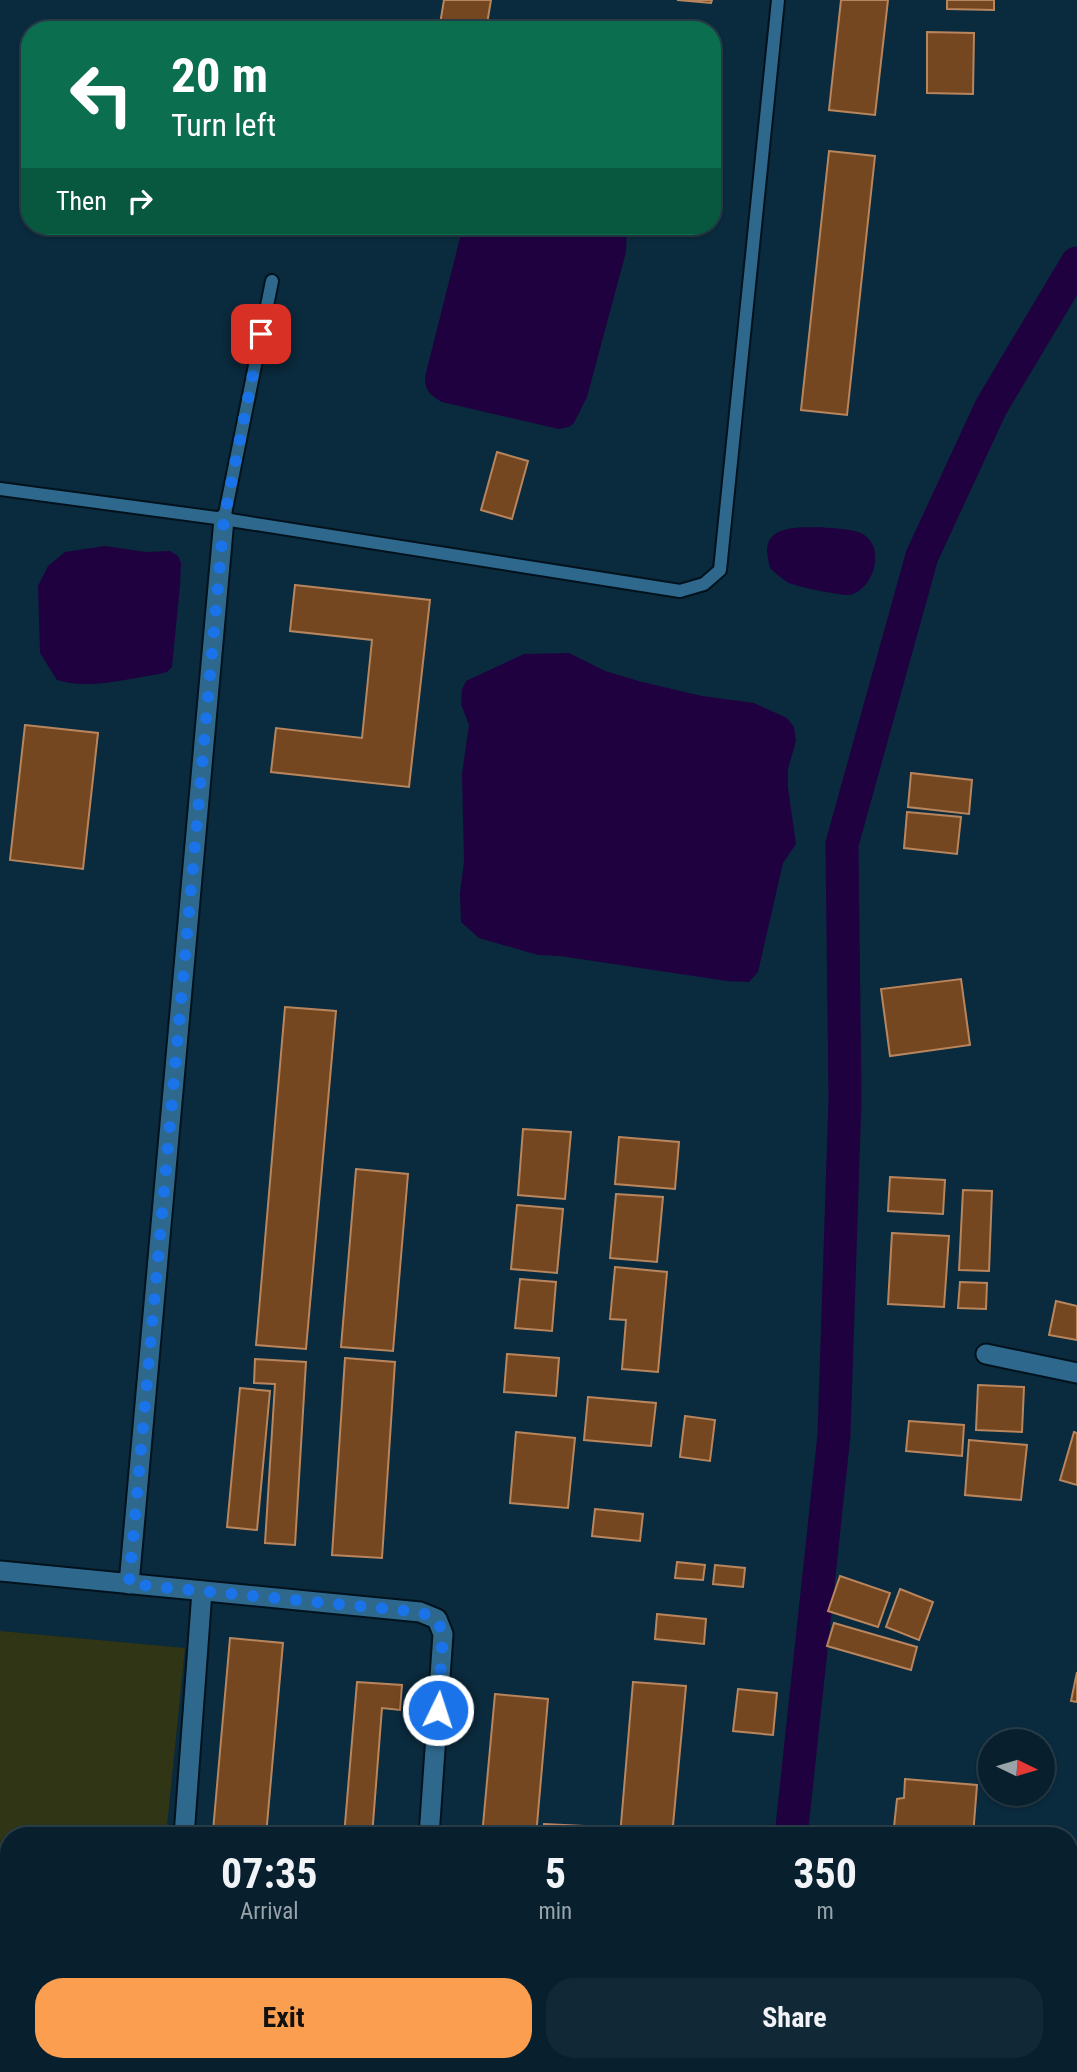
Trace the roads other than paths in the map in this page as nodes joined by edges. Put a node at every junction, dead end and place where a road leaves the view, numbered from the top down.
1 (778, 0) edge
2 (272, 281) dead end
3 (0, 489) edge
4 (224, 519) junction
5 (986, 1354) dead end
6 (1077, 1373) edge
7 (0, 1571) edge
8 (129, 1584) junction
9 (202, 1591) junction
10 (185, 1827) edge
11 (430, 1827) edge

1 - 4 lane
2 - 4 lane
3 - 4 lane
4 - 8 street
5 - 6 street
7 - 8 street
8 - 9 street
9 - 10 street
9 - 11 street

